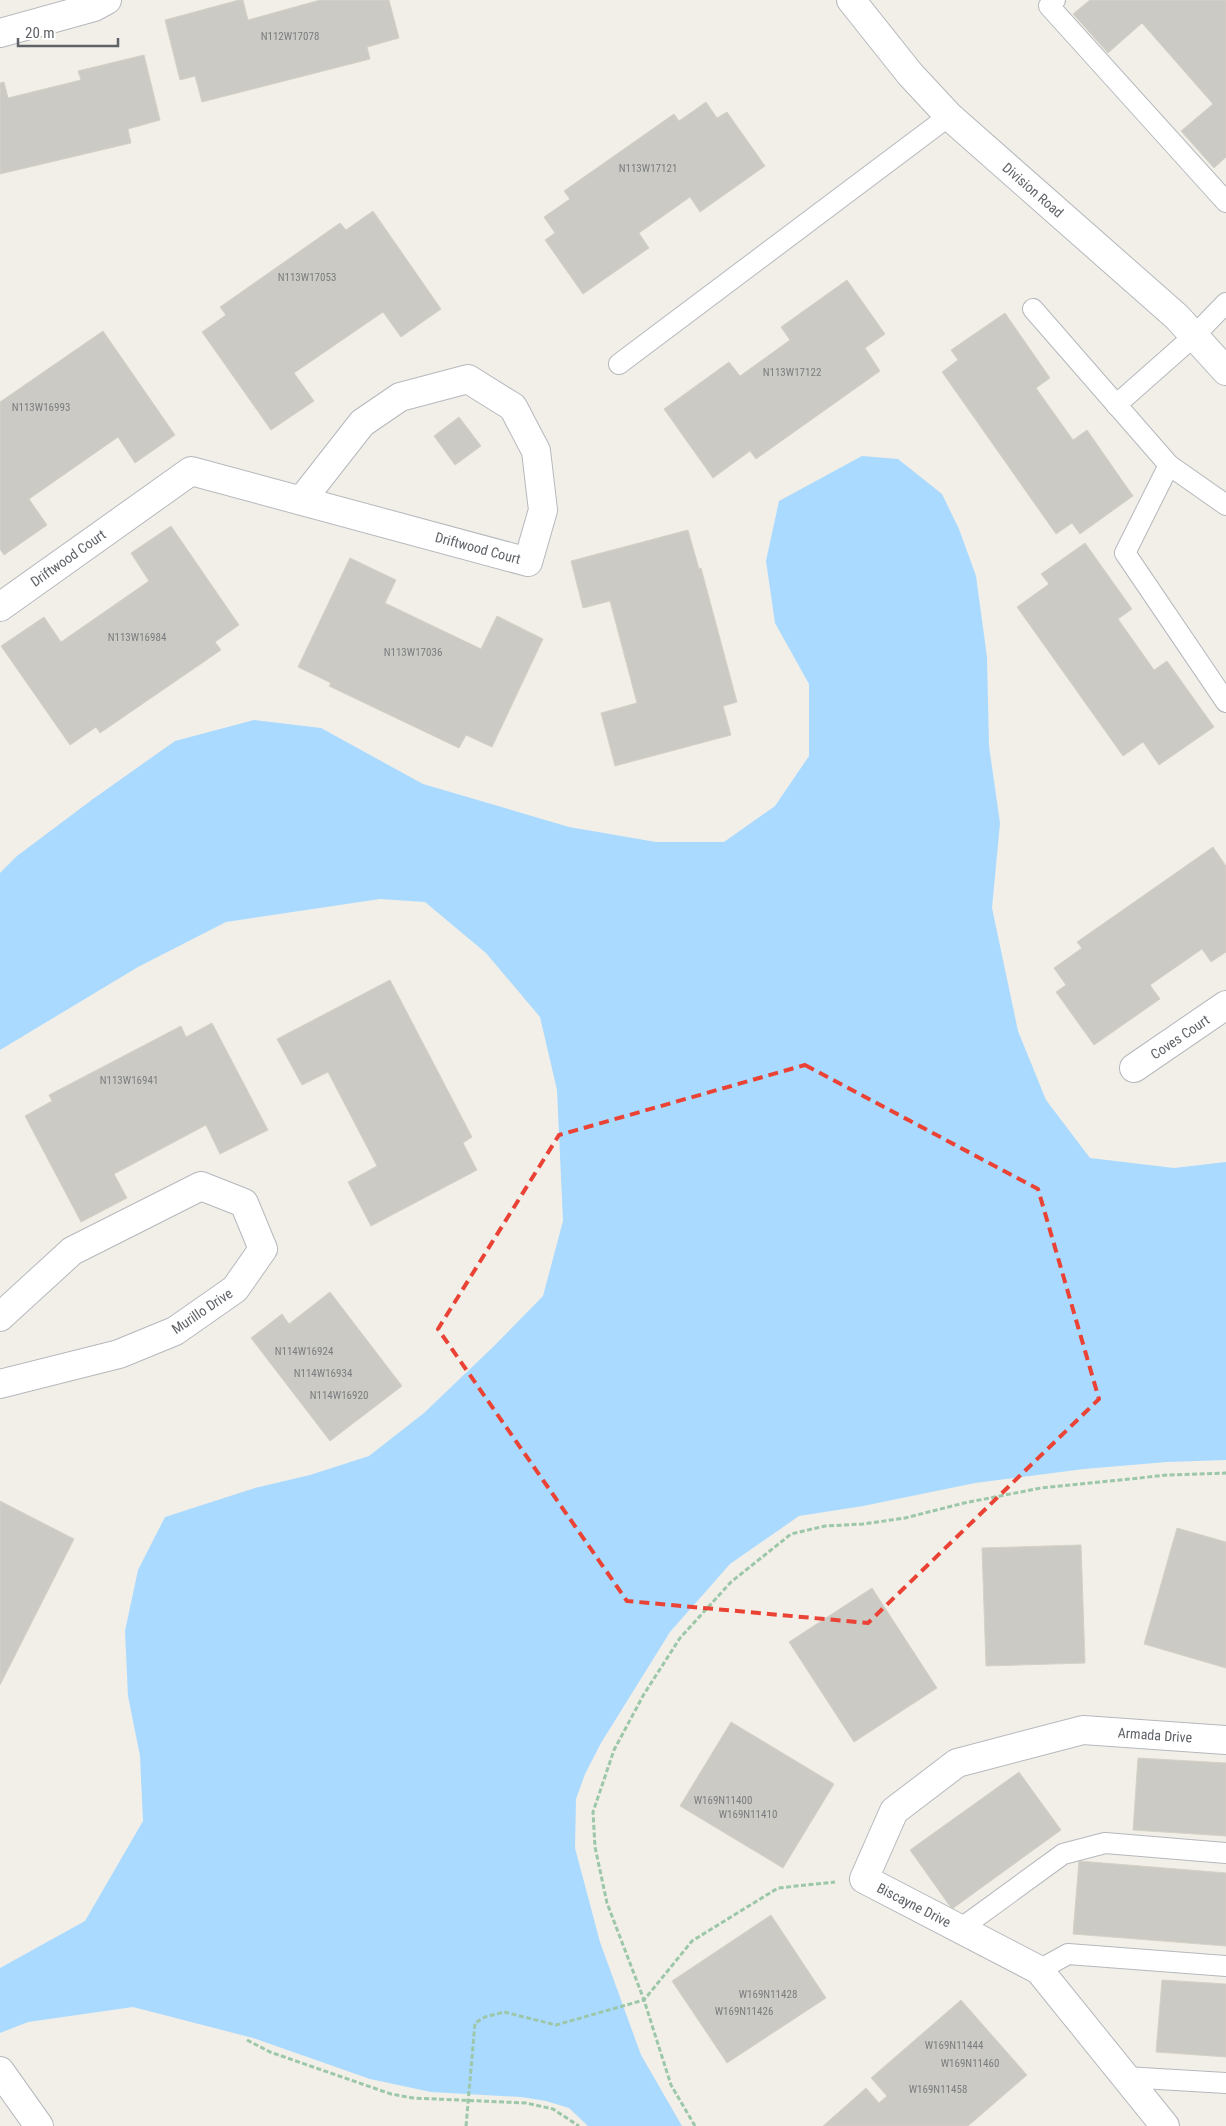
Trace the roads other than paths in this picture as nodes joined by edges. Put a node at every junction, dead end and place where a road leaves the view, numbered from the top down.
1 (107, 0) edge
2 (851, 0) edge
3 (1055, 0) edge
4 (0, 33) edge
5 (950, 116) junction
6 (1226, 202) edge
7 (1226, 303) edge
8 (1032, 309) dead end
9 (1194, 336) junction
10 (620, 364) dead end
11 (1226, 370) edge
12 (1116, 405) junction
13 (1169, 465) junction
14 (301, 501) junction
15 (1226, 505) edge
16 (0, 607) edge
17 (1226, 702) edge
18 (1226, 1005) edge
19 (1134, 1068) dead end
20 (0, 1317) edge
21 (0, 1384) edge
22 (1083, 1730) joint
23 (1226, 1740) edge
24 (1226, 1853) edge
25 (960, 1929) junction
26 (1226, 1966) edge
27 (1039, 1970) junction
28 (0, 2071) edge
29 (1125, 2077) junction
30 (1226, 2083) edge
31 (39, 2126) edge
32 (1165, 2126) edge

1 - 4 street
2 - 5 street, Division Road
3 - 6 lane
5 - 9 street, Division Road
5 - 10 lane
7 - 9 lane
8 - 12 lane
9 - 11 street, Division Road
9 - 12 lane
12 - 13 lane
13 - 15 lane
13 - 17 lane
14 - 14 street, Driftwood Court
14 - 16 street, Driftwood Court
18 - 19 street, Coves Court
20 - 21 street, Murillo Drive
22 - 23 street, Armada Drive
22 - 25 street, Biscayne Drive
24 - 25 lane
25 - 27 street, Biscayne Drive
26 - 27 lane
27 - 29 street, Biscayne Drive
28 - 31 street
29 - 30 lane
29 - 32 street, Biscayne Drive

